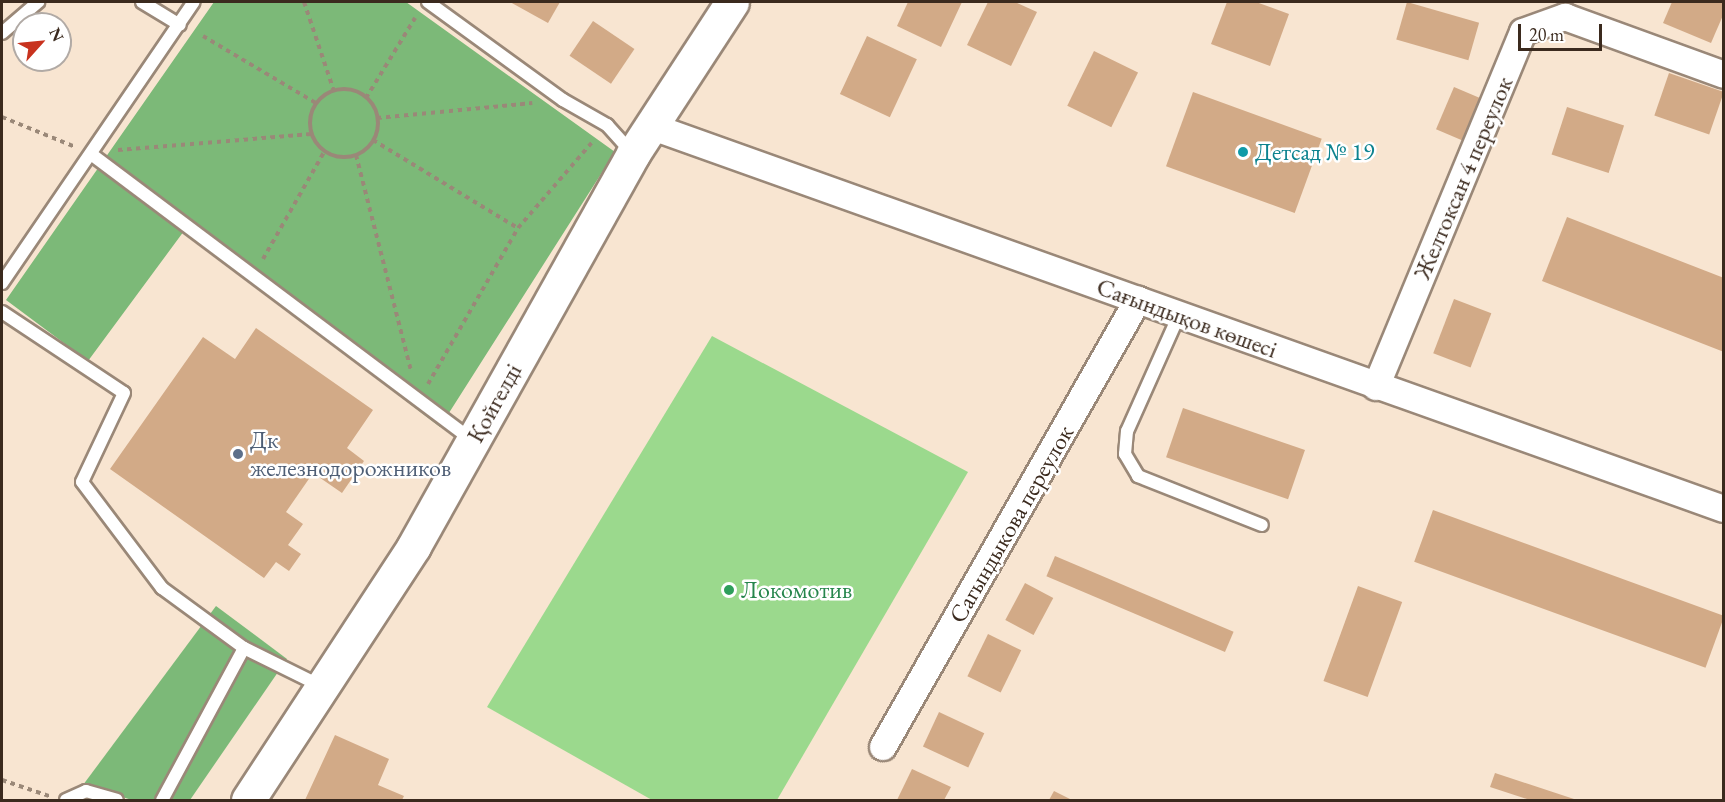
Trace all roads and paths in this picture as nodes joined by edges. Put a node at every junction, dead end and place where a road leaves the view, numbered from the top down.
1 (38, 2) edge
2 (142, 2) edge
3 (194, 2) edge
4 (304, 2) edge
5 (428, 2) edge
6 (732, 2) edge
7 (419, 11) dead end
8 (180, 24) junction
9 (2, 33) edge
10 (203, 36) dead end
11 (1724, 75) edge
12 (334, 91) junction
13 (366, 98) junction
14 (563, 100) junction
15 (316, 103) junction
16 (2, 117) edge
17 (377, 118) junction
18 (607, 125) junction
19 (650, 126) junction
20 (311, 134) junction
21 (373, 141) junction
22 (324, 152) junction
23 (91, 154) junction
24 (633, 154) junction
25 (356, 155) junction
26 (518, 228) junction
27 (254, 276) junction
28 (2, 284) edge
29 (1138, 300) junction
30 (2, 312) edge
31 (1179, 315) junction
32 (1376, 387) junction
33 (419, 400) junction
34 (473, 441) junction
35 (1724, 509) edge
36 (1262, 525) dead end
37 (244, 648) junction
38 (323, 686) junction
39 (883, 747) dead end
40 (2, 780) edge
41 (60, 801) edge
42 (66, 801) edge
43 (117, 801) edge
44 (162, 801) edge
45 (248, 801) edge

1 - 9 lane
2 - 8 lane
3 - 8 lane
4 - 12 path
5 - 14 lane
6 - 19 street, Қойгелді
7 - 13 path
8 - 23 lane
10 - 15 path
11 - 32 street, Желтоксан 4 переулок
12 - 13 path
12 - 15 path
13 - 17 path
14 - 17 path
14 - 18 lane
15 - 20 path
16 - 23 path
17 - 21 path
18 - 24 lane
18 - 26 path
19 - 24 street, Қойгелді
19 - 29 street, Сағындықов көшесі
20 - 22 path
20 - 23 path
21 - 25 path
21 - 26 path
22 - 25 path
22 - 27 path
23 - 27 lane
23 - 28 lane
24 - 34 street, Қойгелді
25 - 33 path
26 - 33 path
27 - 33 lane
29 - 31 street, Сағындықов көшесі
29 - 39 street, Сагындыкова переулок
30 - 37 lane
31 - 32 street, Сағындықов көшесі
31 - 36 lane
32 - 35 street, Сағындықов көшесі
33 - 34 lane
34 - 38 street, Қойгелді
37 - 38 lane
37 - 44 lane
38 - 45 street, Қойгелді
40 - 41 path
42 - 43 lane

